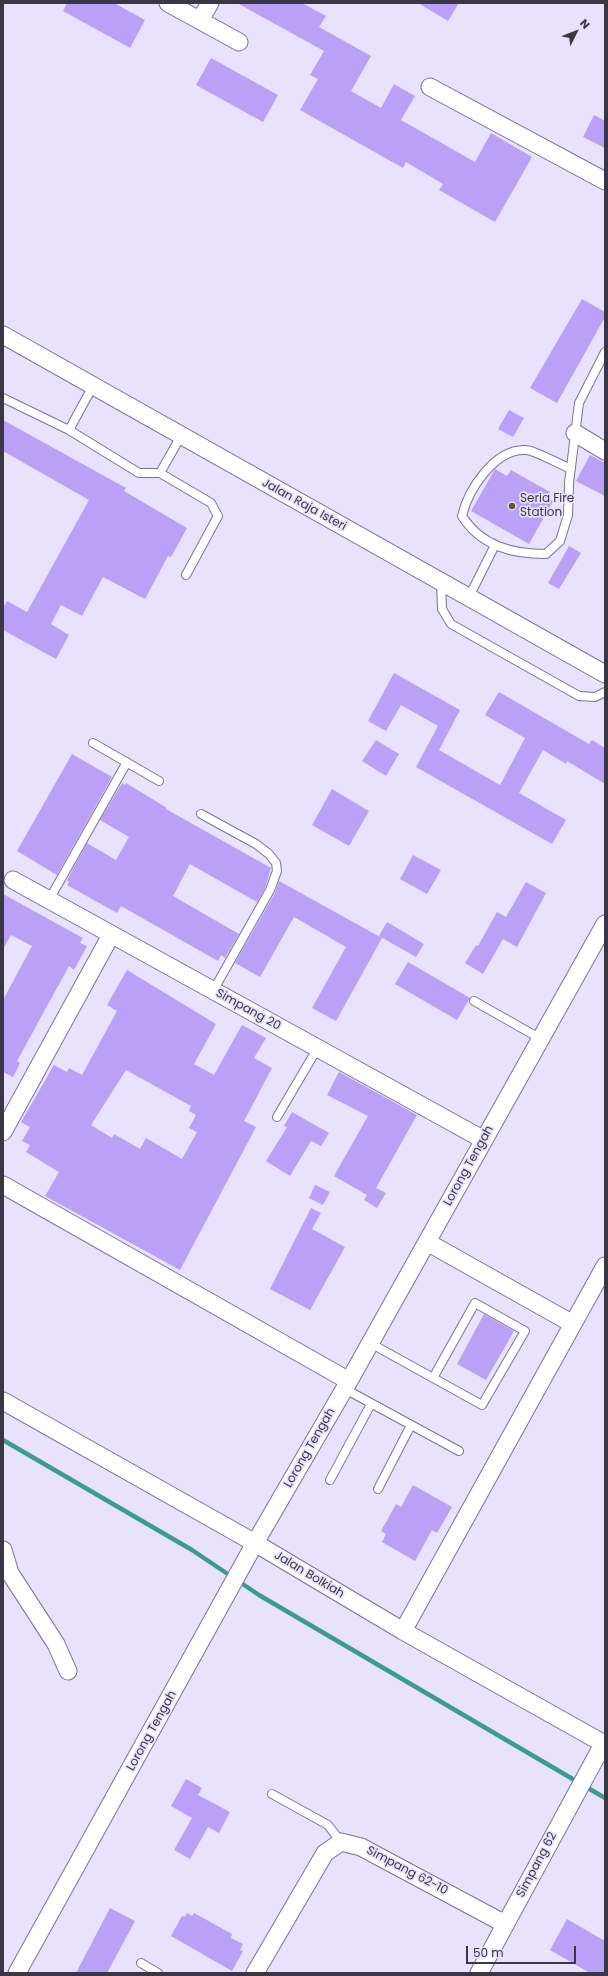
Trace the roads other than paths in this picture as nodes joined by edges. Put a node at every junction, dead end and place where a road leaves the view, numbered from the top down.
1 (168, 3) edge
2 (210, 3) edge
3 (200, 20) junction
4 (239, 42) dead end
5 (430, 87) dead end
6 (605, 181) edge
7 (3, 335) edge
8 (605, 352) edge
9 (93, 386) junction
10 (3, 398) edge
11 (69, 430) junction
12 (575, 433) junction
13 (181, 436) junction
14 (605, 451) edge
15 (571, 469) junction
16 (160, 473) junction
17 (495, 545) junction
18 (186, 575) dead end
19 (440, 582) junction
20 (468, 598) junction
21 (605, 674) edge
22 (605, 692) edge
23 (93, 743) dead end
24 (127, 762) junction
25 (160, 781) dead end
26 (201, 814) dead end
27 (13, 880) dead end
28 (49, 900) junction
29 (605, 924) edge
30 (111, 934) junction
31 (212, 991) junction
32 (474, 1002) dead end
33 (540, 1039) junction
34 (317, 1049) junction
35 (277, 1117) dead end
36 (3, 1132) edge
37 (484, 1140) junction
38 (3, 1185) edge
39 (427, 1242) junction
40 (605, 1266) edge
41 (572, 1324) junction
42 (370, 1343) junction
43 (434, 1378) junction
44 (347, 1385) junction
45 (3, 1401) edge
46 (371, 1404) junction
47 (411, 1425) junction
48 (459, 1451) dead end
49 (330, 1480) dead end
50 (378, 1489) dead end
51 (255, 1543) junction
52 (3, 1550) edge
53 (403, 1631) junction
54 (68, 1671) dead end
55 (596, 1758) joint
56 (272, 1794) dead end
57 (341, 1842) junction
58 (505, 1924) junction
59 (141, 1963) dead end
60 (17, 1973) edge
61 (158, 1973) edge
62 (255, 1973) edge
63 (479, 1973) edge

1 - 3 street
2 - 3 street
3 - 4 street
5 - 6 street
7 - 9 street, Jalan Raja Isteri
8 - 12 lane
9 - 11 lane
9 - 13 street, Jalan Raja Isteri
10 - 11 lane
11 - 16 lane
12 - 14 street
12 - 15 lane
13 - 16 lane
13 - 19 street, Jalan Raja Isteri
15 - 17 lane
15 - 17 lane
16 - 18 lane
17 - 20 lane
19 - 20 street, Jalan Raja Isteri
19 - 22 lane
20 - 21 street, Jalan Raja Isteri
23 - 24 lane
24 - 25 lane
24 - 28 lane
26 - 31 lane
27 - 28 street, Simpang 20
28 - 30 street, Simpang 20
29 - 33 street, Lorong Tengah
30 - 31 street, Simpang 20
30 - 36 street
31 - 34 street, Simpang 20
32 - 33 lane
33 - 37 street, Lorong Tengah
34 - 35 lane
34 - 37 street, Simpang 20
37 - 39 street, Lorong Tengah
38 - 44 street
39 - 41 street
39 - 42 street, Lorong Tengah
40 - 41 street
41 - 53 street
42 - 43 lane
42 - 44 street, Lorong Tengah
43 - 43 lane
44 - 46 lane
44 - 51 street, Lorong Tengah
45 - 51 street, Jalan Bolkiah
46 - 47 lane
46 - 49 lane
47 - 48 lane
47 - 50 lane
51 - 53 street, Jalan Bolkiah
51 - 60 street, Lorong Tengah
52 - 54 street
53 - 55 street, Jalan Bolkiah
55 - 58 street, Simpang 62
56 - 57 lane
57 - 58 street, Simpang 62-10
57 - 62 street
58 - 63 street, Simpang 62
59 - 61 lane

